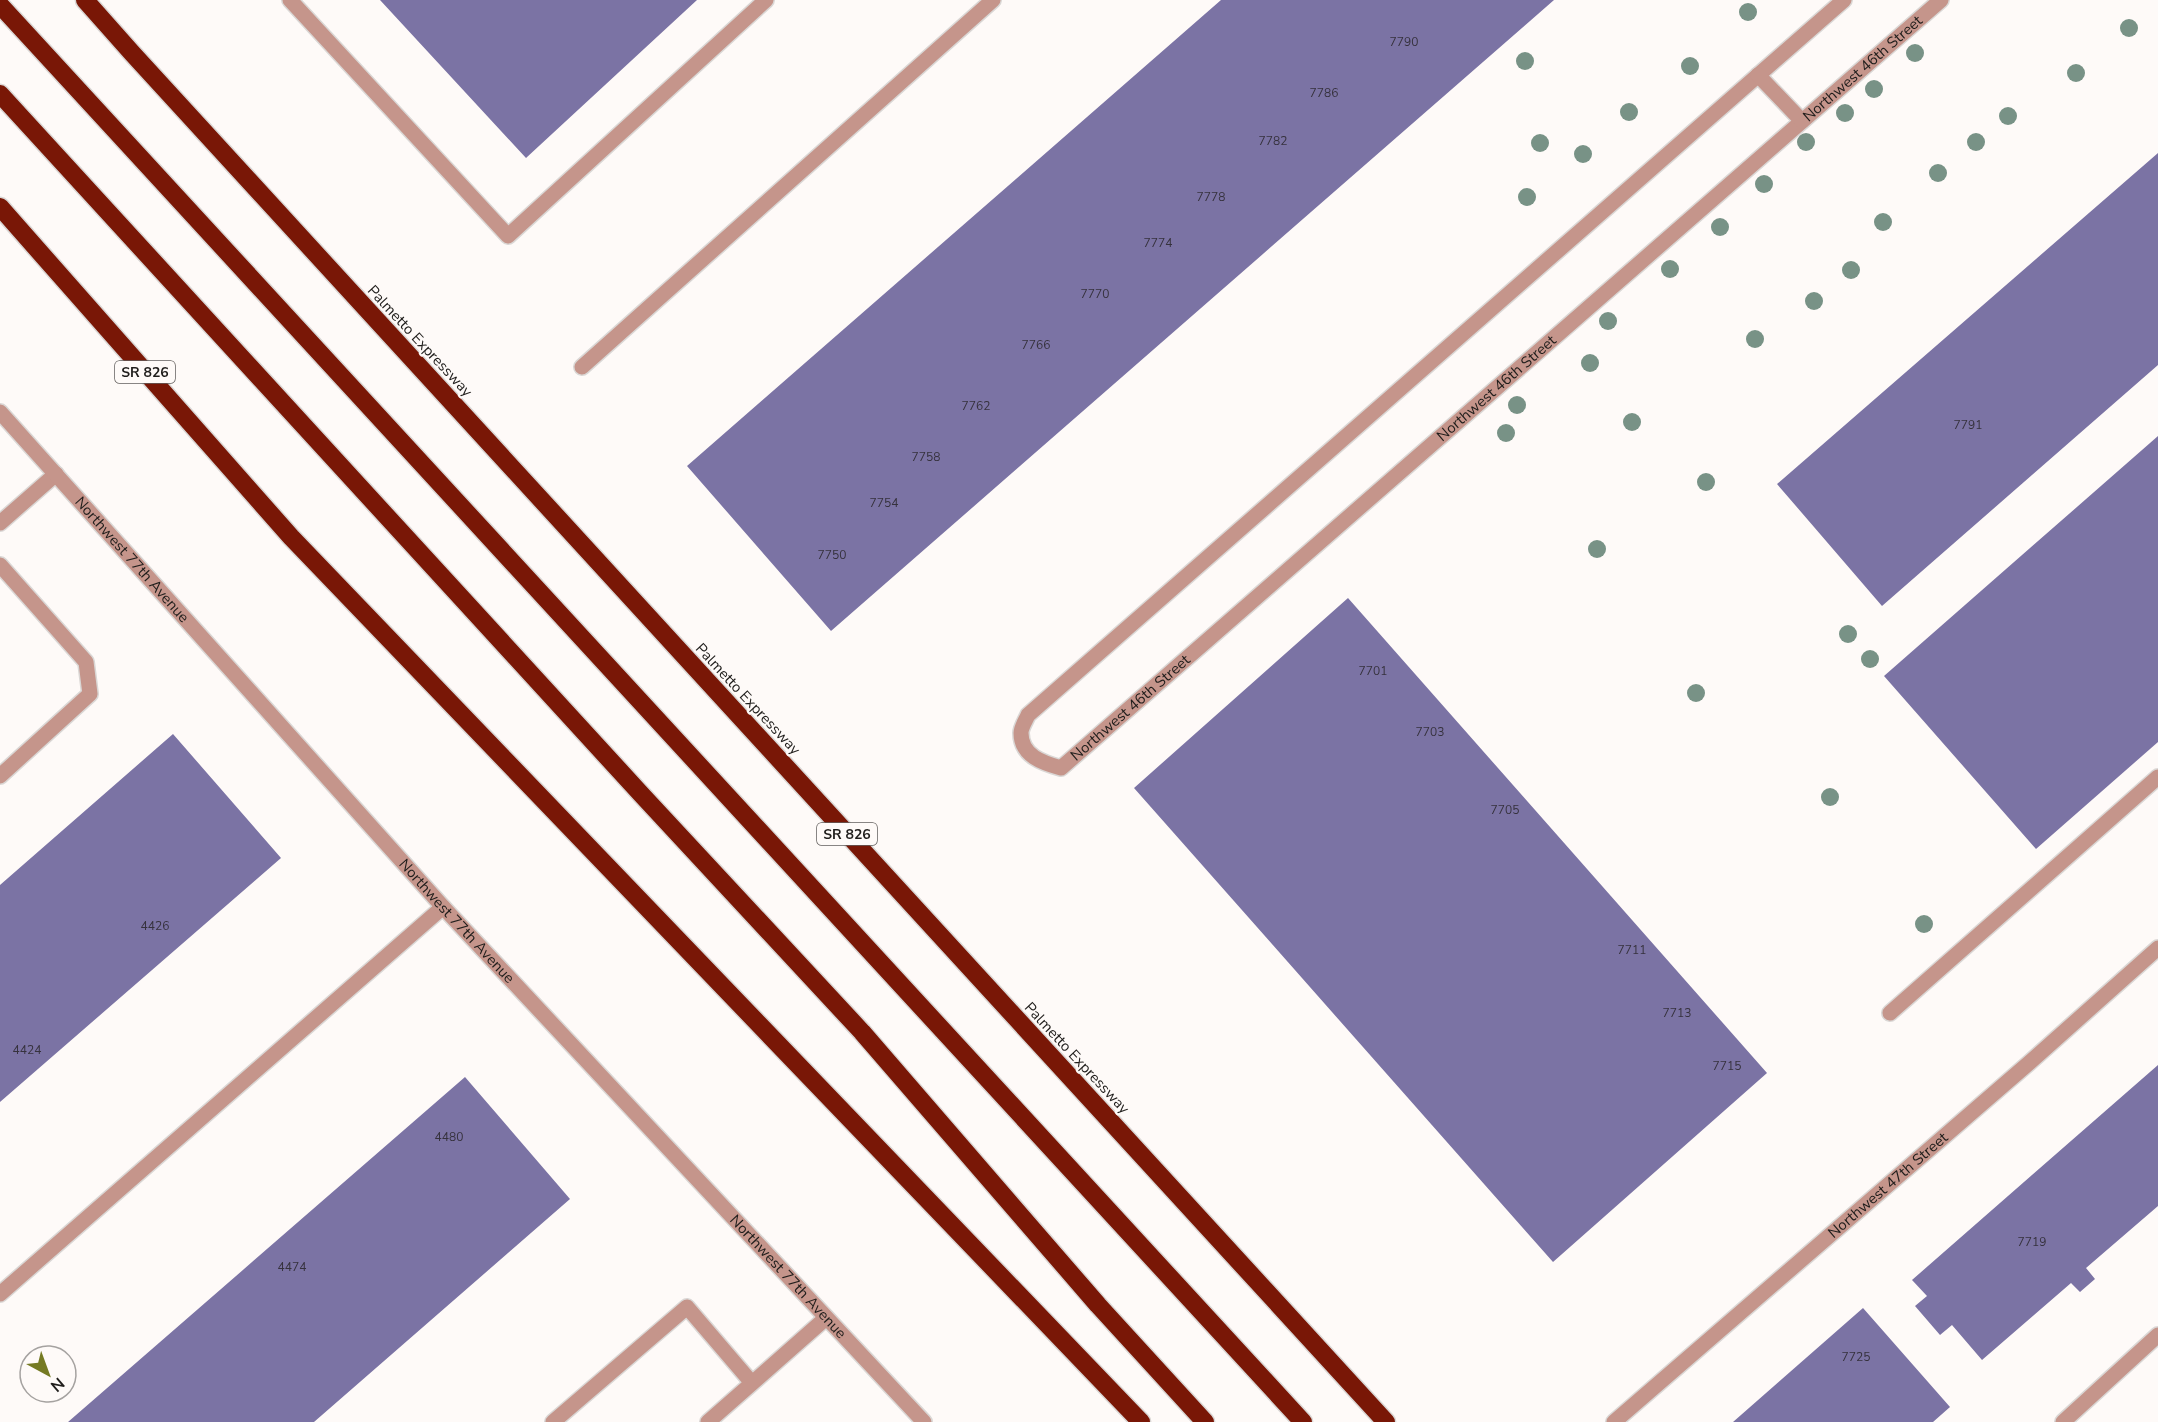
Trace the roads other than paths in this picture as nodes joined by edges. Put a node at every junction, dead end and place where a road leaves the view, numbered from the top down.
1 (85, 0) edge
2 (290, 0) edge
3 (766, 0) edge
4 (993, 0) edge
5 (1844, 0) edge
6 (1941, 0) edge
7 (0, 4) edge
8 (1758, 75) junction
9 (0, 94) edge
10 (1802, 121) junction
11 (0, 207) edge
12 (582, 367) dead end
13 (0, 412) edge
14 (56, 474) junction
15 (0, 523) edge
16 (0, 566) edge
17 (0, 776) edge
18 (2158, 777) edge
19 (442, 907) junction
20 (2158, 948) edge
21 (1890, 1013) dead end
22 (0, 1294) edge
23 (826, 1318) junction
24 (2158, 1335) edge
25 (752, 1383) junction
26 (553, 1422) edge
27 (708, 1422) edge
28 (924, 1422) edge
29 (1141, 1422) edge
30 (1205, 1422) edge
31 (1303, 1422) edge
32 (1386, 1422) edge
33 (1614, 1422) edge
34 (2063, 1422) edge

1 - 32 highway, Palmetto Expressway / SR 826
2 - 3 street
4 - 12 street
5 - 8 street, Northwest 46th Street
6 - 10 street, Northwest 46th Street
7 - 31 highway
8 - 10 street
8 - 10 street, Northwest 46th Street
9 - 30 highway
11 - 29 highway, SR 826
13 - 14 street, Northwest 77th Avenue
14 - 15 street
14 - 19 street, Northwest 77th Avenue
16 - 17 street
18 - 21 street
19 - 22 street
19 - 23 street, Northwest 77th Avenue
20 - 33 street, Northwest 47th Street
23 - 25 street
23 - 28 street, Northwest 77th Avenue
24 - 34 street
25 - 26 street
25 - 27 street

